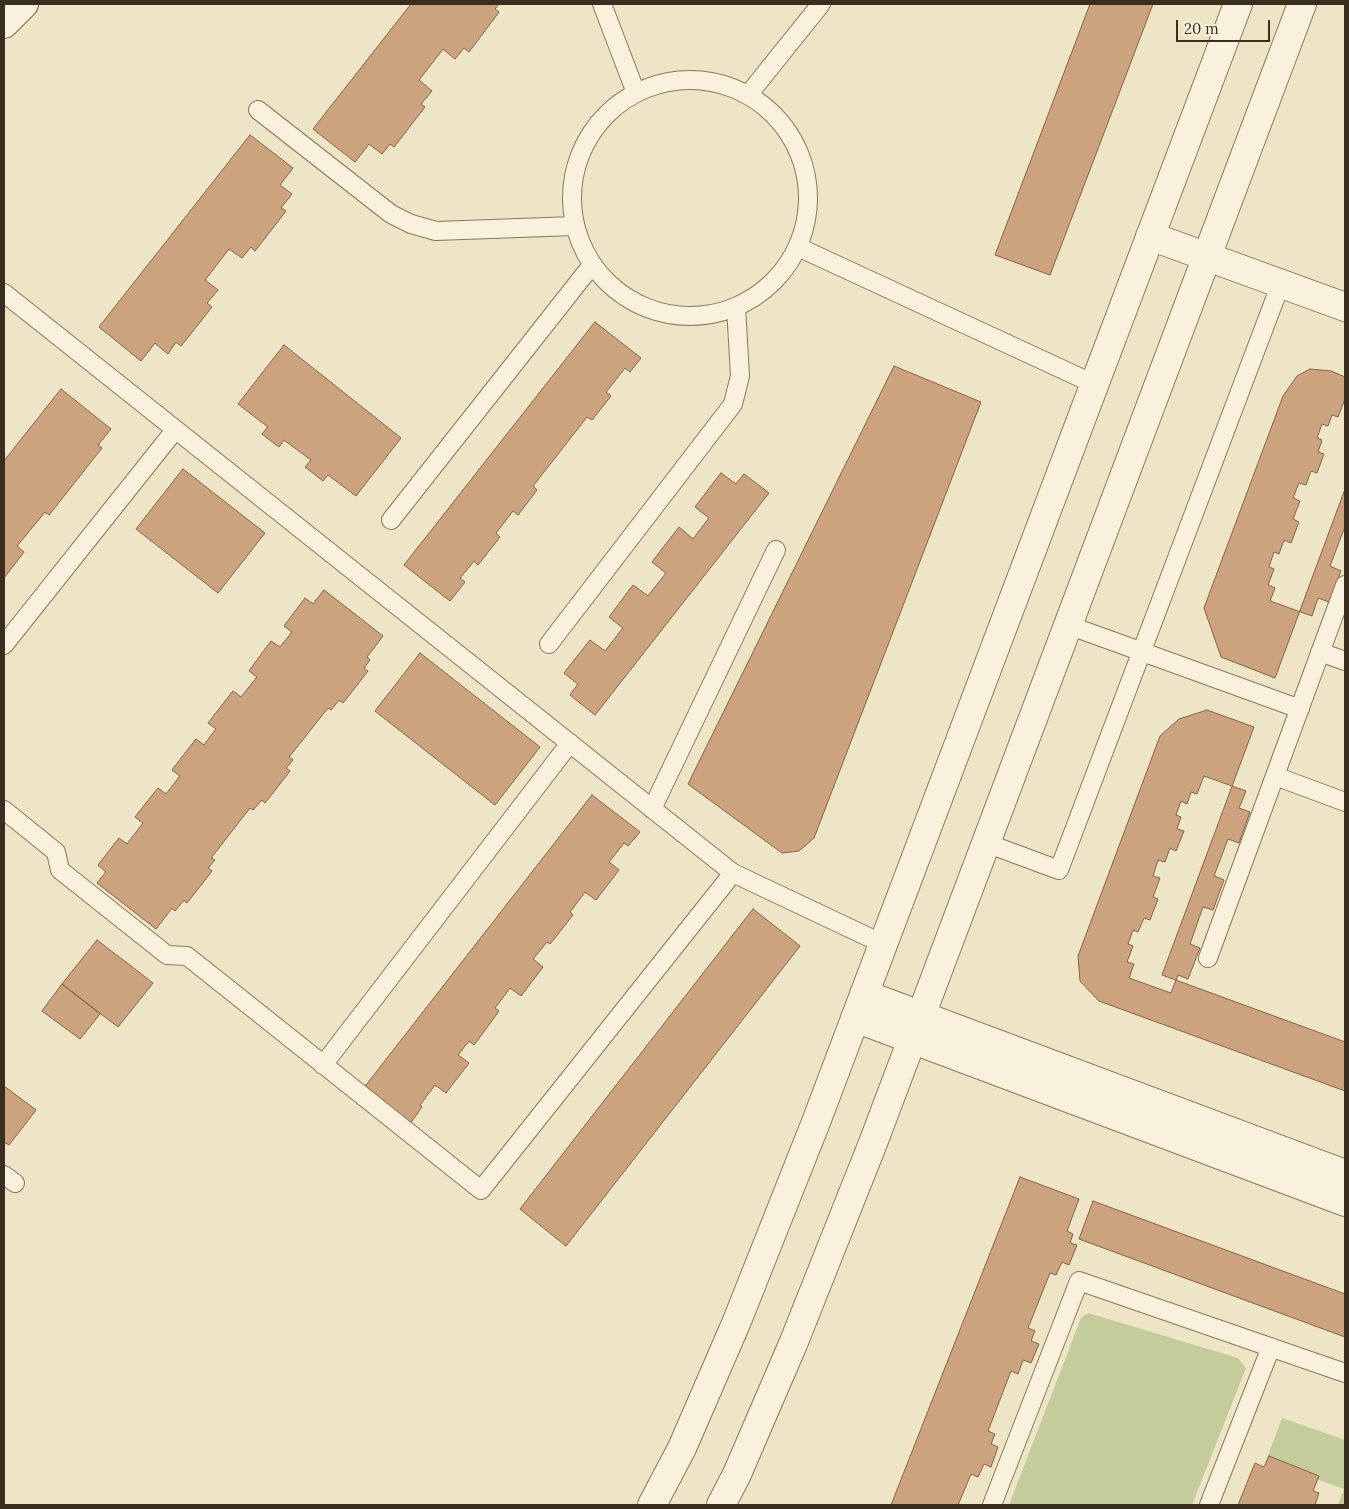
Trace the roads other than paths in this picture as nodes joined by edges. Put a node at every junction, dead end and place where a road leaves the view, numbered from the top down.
1 (24, 4) edge
2 (602, 4) edge
3 (820, 4) edge
4 (1238, 4) edge
5 (1302, 4) edge
6 (4, 24) edge
7 (636, 93) junction
8 (748, 95) junction
9 (258, 110) dead end
10 (574, 226) junction
11 (1150, 236) junction
12 (798, 247) junction
13 (1207, 256) junction
14 (592, 265) junction
15 (1280, 283) junction
16 (4, 293) edge
17 (736, 307) junction
18 (1345, 307) edge
19 (1094, 384) junction
20 (175, 430) junction
21 (391, 520) dead end
22 (776, 550) dead end
23 (1345, 585) edge
24 (1068, 625) junction
25 (549, 644) dead end
26 (4, 646) edge
27 (1141, 651) junction
28 (1320, 652) junction
29 (1345, 662) edge
30 (1300, 709) junction
31 (570, 743) junction
32 (1275, 776) junction
33 (1345, 802) edge
34 (652, 809) junction
35 (4, 810) edge
36 (986, 843) junction
37 (733, 873) junction
38 (883, 944) junction
39 (1208, 958) dead end
40 (859, 1006) junction
41 (916, 1028) junction
42 (324, 1064) junction
43 (1345, 1174) edge
44 (1345, 1202) edge
45 (1271, 1347) junction
46 (1345, 1373) edge
47 (652, 1505) edge
48 (721, 1505) edge
49 (992, 1505) edge
50 (1209, 1505) edge

1 - 6 street
2 - 7 lane
3 - 8 lane
4 - 11 street
5 - 13 street
7 - 8 lane
7 - 10 lane
8 - 12 lane
9 - 10 lane
10 - 14 lane
11 - 13 street
11 - 19 street
12 - 17 lane
12 - 19 lane
13 - 15 street
13 - 24 street
14 - 17 lane
14 - 21 lane
15 - 18 street
15 - 27 lane
16 - 20 lane
17 - 25 lane
19 - 38 street
20 - 26 lane
20 - 31 lane
22 - 34 lane
23 - 28 lane
24 - 27 lane
24 - 36 street
27 - 30 lane
27 - 36 lane
28 - 29 lane
28 - 30 lane
30 - 32 lane
31 - 34 lane
31 - 42 lane
32 - 33 lane
32 - 39 lane
34 - 37 lane
35 - 42 lane
36 - 41 street
37 - 38 lane
37 - 42 lane
38 - 40 street
40 - 41 street
40 - 47 street
41 - 43 street
41 - 44 street
41 - 48 street
45 - 46 lane
45 - 49 lane
45 - 50 lane

